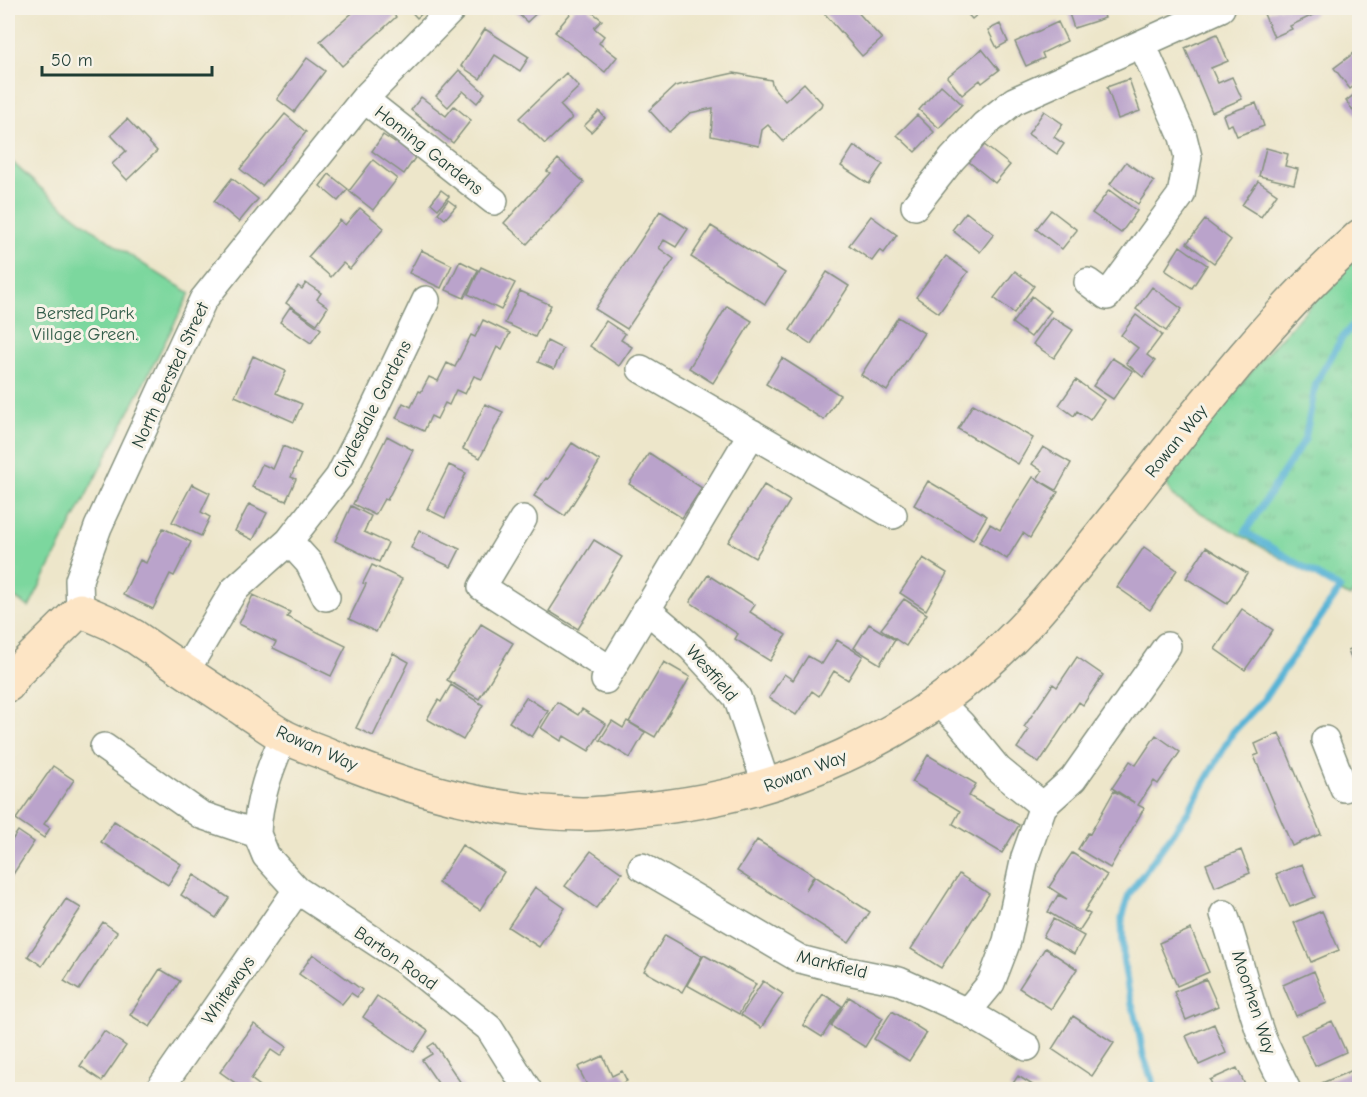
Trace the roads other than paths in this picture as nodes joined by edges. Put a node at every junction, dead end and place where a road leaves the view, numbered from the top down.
1 (453, 8) edge
2 (1221, 8) edge
3 (1142, 44) junction
4 (364, 99) junction
5 (494, 201) dead end
6 (915, 206) dead end
7 (1359, 236) edge
8 (1088, 282) dead end
9 (426, 300) dead end
10 (641, 369) dead end
11 (752, 433) junction
12 (893, 515) dead end
13 (523, 519) dead end
14 (289, 541) junction
15 (326, 597) dead end
16 (646, 609) junction
17 (80, 610) junction
18 (1167, 646) dead end
19 (185, 672) junction
20 (8, 685) edge
21 (938, 700) junction
22 (284, 736) junction
23 (1325, 740) dead end
24 (104, 747) dead end
25 (1359, 783) edge
26 (767, 787) junction
27 (1042, 806) junction
28 (257, 834) junction
29 (642, 867) dead end
30 (297, 890) junction
31 (1224, 914) dead end
32 (967, 1012) junction
33 (1027, 1047) dead end
34 (159, 1089) edge
35 (528, 1089) edge
36 (1287, 1089) edge

1 - 4 street, North Bersted Street
2 - 3 street
3 - 6 street
3 - 8 street
4 - 5 street, Homing Gardens
4 - 17 street, North Bersted Street
7 - 21 street, Rowan Way
9 - 14 street, Clydesdale Gardens
10 - 11 street
11 - 12 street
11 - 16 street
13 - 16 street
14 - 15 street
14 - 19 street, Clydesdale Gardens
16 - 26 street, Westfield
17 - 19 street, Rowan Way
17 - 20 street
18 - 27 street
19 - 22 street, Rowan Way
21 - 26 street, Rowan Way
21 - 27 street
22 - 26 street, Rowan Way
22 - 28 street
23 - 25 street
24 - 28 street
27 - 32 street
28 - 30 street, Barton Road
29 - 32 street, Markfield
30 - 34 street, Whiteways
30 - 35 street, Barton Road
31 - 36 street, Moorhen Way
32 - 33 street, Markfield

